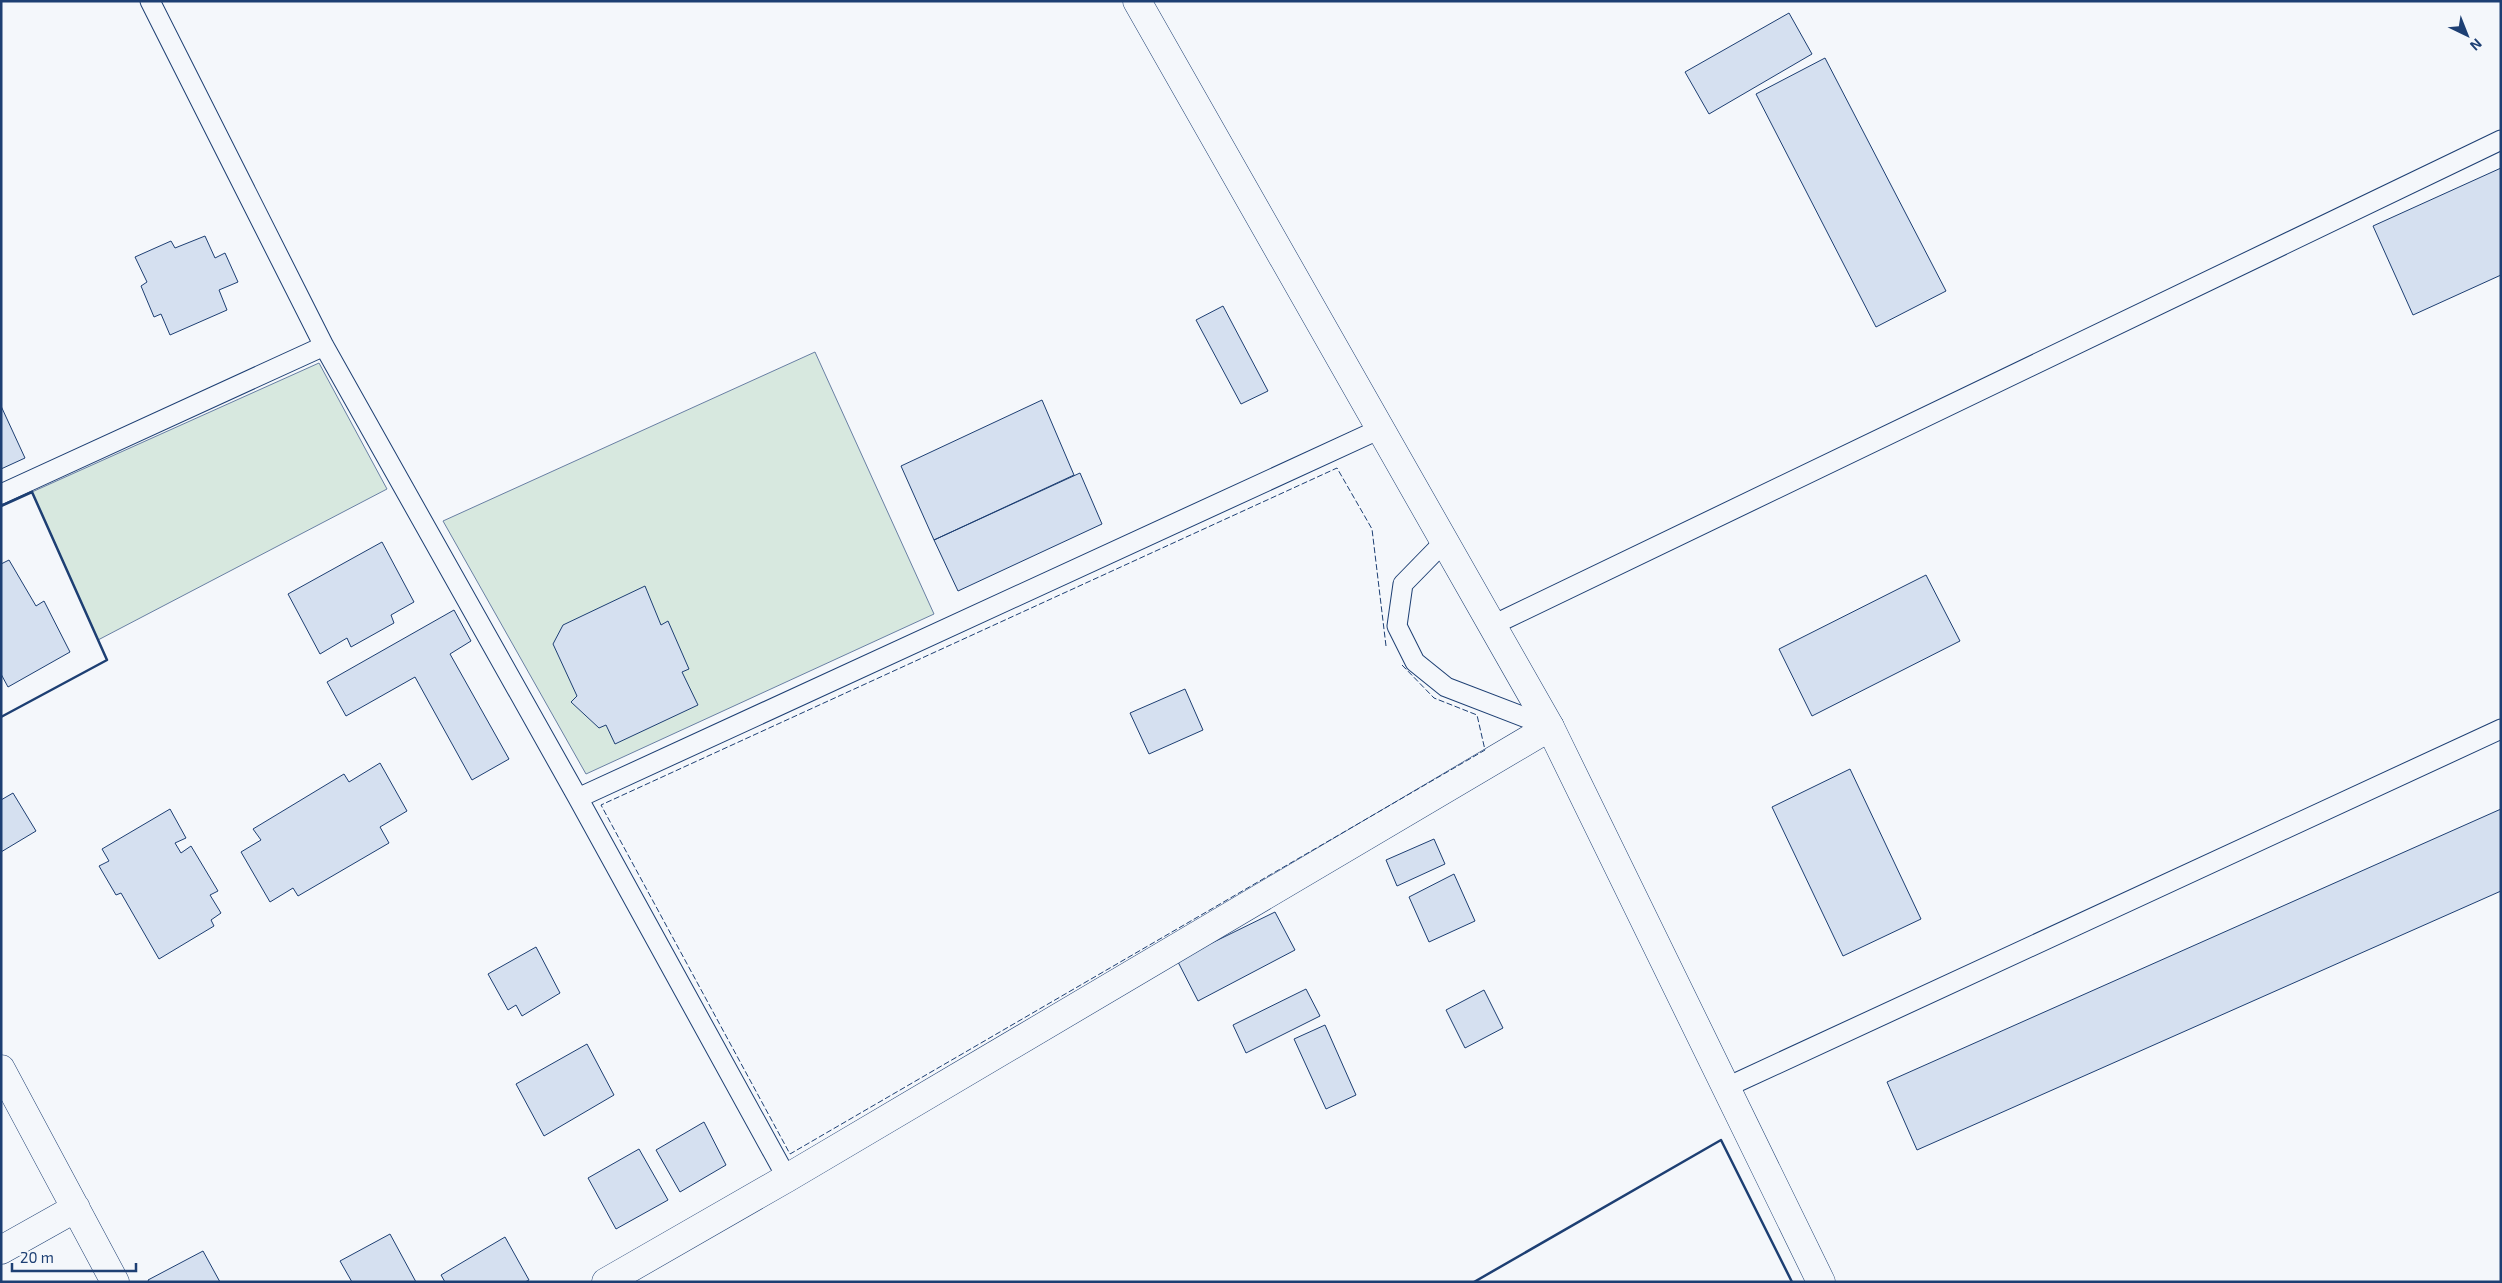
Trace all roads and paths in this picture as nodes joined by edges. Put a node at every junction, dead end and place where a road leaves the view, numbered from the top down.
1 (150, 1) edge
2 (1138, 1) edge
3 (2501, 140) edge
4 (324, 346) junction
5 (1380, 429) junction
6 (1, 494) edge
7 (1444, 542) junction
8 (1492, 625) junction
9 (1550, 727) junction
10 (2501, 729) edge
11 (578, 798) junction
12 (1, 1069) edge
13 (1727, 1087) junction
14 (786, 1178) junction
15 (76, 1208) junction
16 (1, 1250) edge
17 (115, 1282) edge
18 (606, 1282) edge
19 (1821, 1282) edge

1 - 4 lane
2 - 5 street
3 - 8 lane
4 - 6 lane
4 - 11 lane
5 - 7 street
5 - 11 lane
7 - 8 street
7 - 9 lane
8 - 9 street
9 - 13 street
9 - 14 street
10 - 13 lane
11 - 14 lane
12 - 15 street
13 - 19 street
14 - 18 street
15 - 16 street
15 - 17 street

